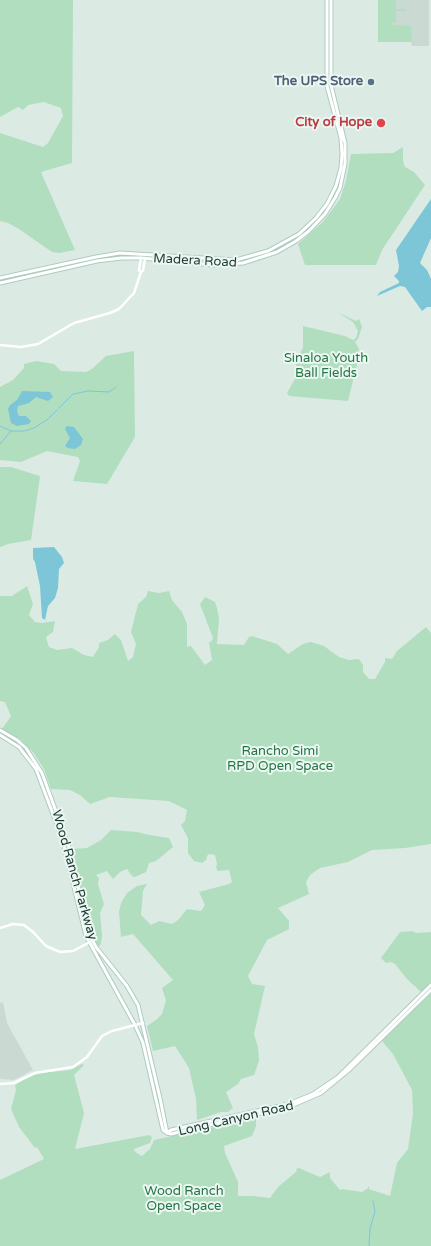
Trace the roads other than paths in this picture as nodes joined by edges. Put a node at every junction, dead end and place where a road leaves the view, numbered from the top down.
1 (327, 0) edge
2 (331, 0) edge
3 (327, 12) junction
4 (330, 38) junction
5 (144, 254) junction
6 (143, 258) junction
7 (0, 278) edge
8 (0, 283) edge
9 (0, 345) edge
10 (0, 730) edge
11 (0, 735) edge
12 (0, 928) edge
13 (92, 941) junction
14 (88, 943) junction
15 (431, 985) edge
16 (431, 990) edge
17 (143, 1023) junction
18 (135, 1025) junction
19 (0, 1084) edge
20 (166, 1133) junction

1 - 3 main road, Madera Road
2 - 4 main road, Madera Road
3 - 4 main road
3 - 5 main road, Madera Road
4 - 6 main road, Madera Road
5 - 6 street
5 - 7 main road, Madera Road
6 - 8 main road, Madera Road
6 - 9 street
10 - 13 main road, Wood Ranch Parkway
11 - 14 main road, Wood Ranch Parkway
12 - 14 street
13 - 14 street
13 - 17 main road, Wood Ranch Parkway
14 - 18 main road, Wood Ranch Parkway
15 - 20 main road, Long Canyon Road
16 - 20 main road, Long Canyon Road
17 - 18 street
17 - 20 main road, Wood Ranch Parkway
18 - 19 street
18 - 20 main road, Wood Ranch Parkway

